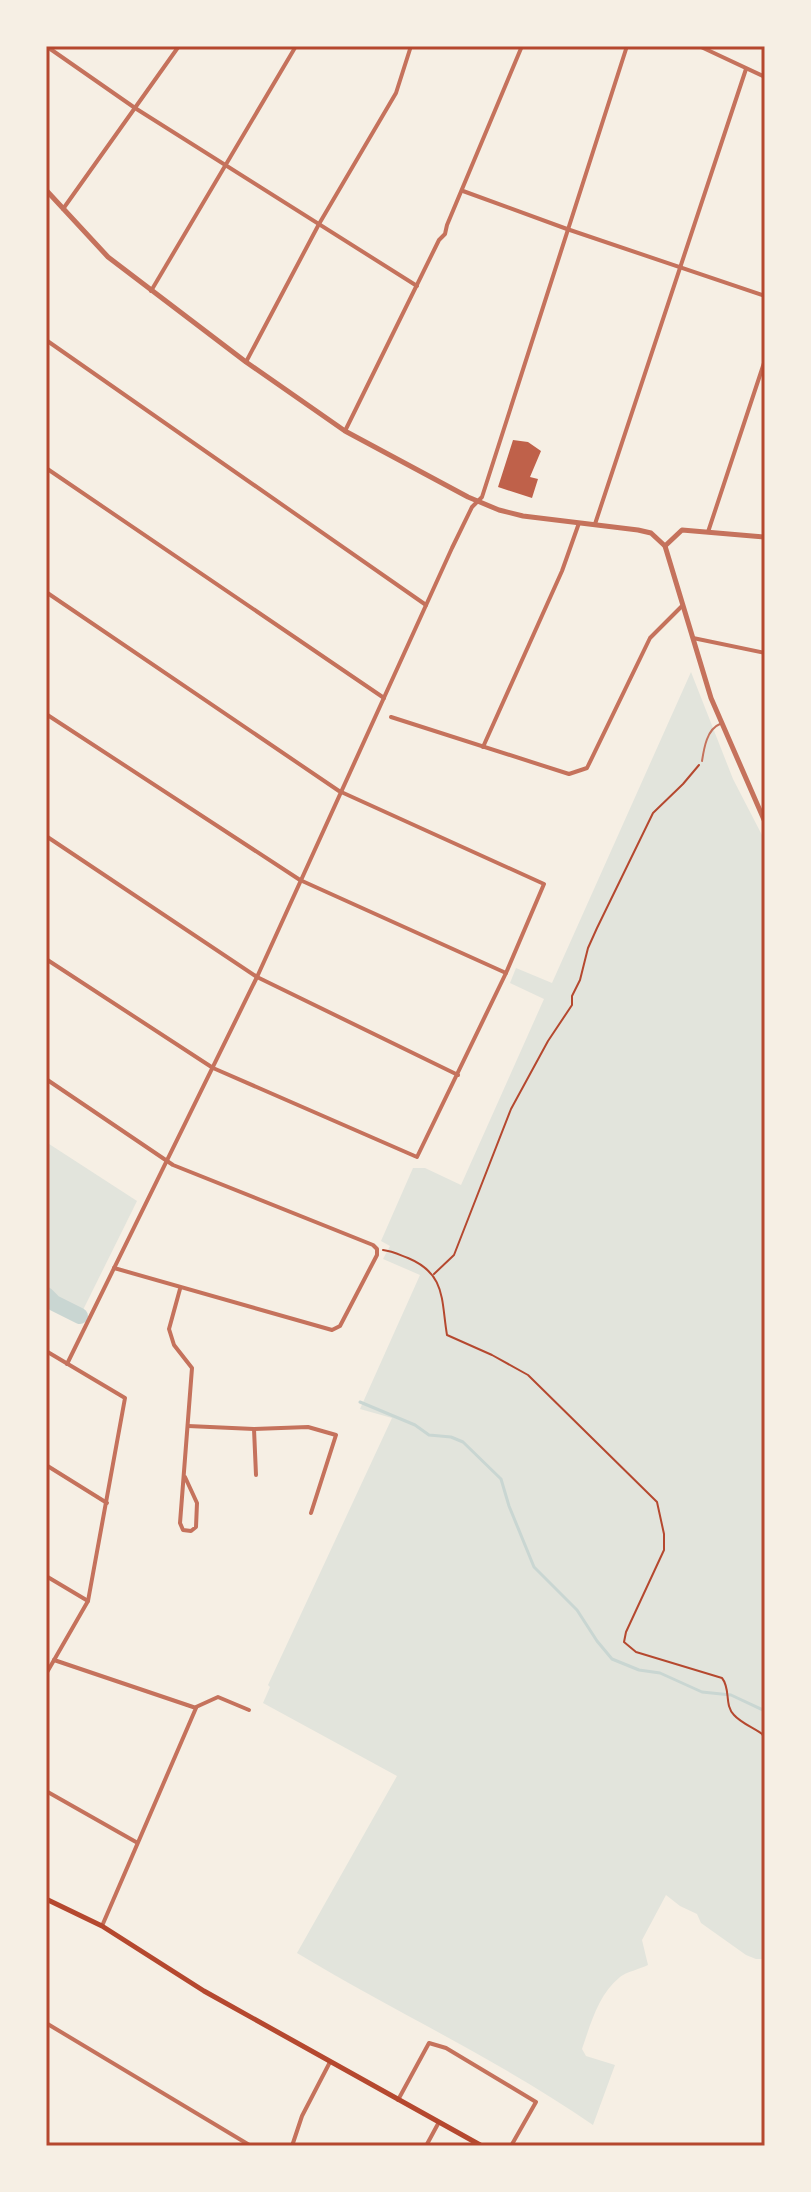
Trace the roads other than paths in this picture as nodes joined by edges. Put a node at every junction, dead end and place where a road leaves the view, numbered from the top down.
1 (46, 46) edge
2 (179, 46) edge
3 (296, 46) edge
4 (411, 46) edge
5 (522, 46) edge
6 (627, 46) edge
7 (699, 46) edge
8 (746, 69) junction
9 (765, 77) edge
10 (135, 108) junction
11 (225, 164) junction
12 (46, 190) edge
13 (463, 191) junction
14 (63, 209) junction
15 (319, 224) junction
16 (567, 229) junction
17 (679, 266) junction
18 (417, 286) junction
19 (151, 291) junction
20 (765, 296) edge
21 (46, 340) edge
22 (765, 360) edge
23 (246, 362) junction
24 (345, 431) junction
25 (46, 468) edge
26 (477, 502) junction
27 (579, 523) junction
28 (595, 524) junction
29 (708, 532) junction
30 (765, 537) edge
31 (665, 546) junction
32 (46, 592) edge
33 (426, 605) junction
34 (682, 606) junction
35 (693, 638) junction
36 (765, 653) edge
37 (384, 698) junction
38 (46, 714) edge
39 (391, 717) dead end
40 (721, 723) junction
41 (483, 747) junction
42 (702, 761) road end
43 (339, 791) junction
44 (765, 822) edge
45 (46, 836) edge
46 (300, 880) junction
47 (46, 959) edge
48 (506, 973) junction
49 (257, 977) junction
50 (213, 1068) junction
51 (458, 1075) junction
52 (46, 1079) edge
53 (167, 1161) junction
54 (114, 1268) junction
55 (180, 1289) junction
56 (46, 1351) edge
57 (67, 1364) junction
58 (188, 1426) junction
59 (254, 1429) junction
60 (46, 1465) edge
61 (256, 1475) dead end
62 (185, 1477) junction
63 (107, 1503) junction
64 (311, 1513) dead end
65 (46, 1576) edge
66 (88, 1601) junction
67 (54, 1660) junction
68 (46, 1674) edge
69 (196, 1708) junction
70 (249, 1710) dead end
71 (46, 1791) edge
72 (136, 1842) junction
73 (46, 1899) edge
74 (102, 1926) junction
75 (46, 2023) edge
76 (330, 2062) junction
77 (398, 2100) junction
78 (439, 2122) junction
79 (251, 2146) edge
80 (292, 2146) edge
81 (426, 2146) edge
82 (482, 2146) edge
83 (511, 2146) edge

1 - 10 street
2 - 10 street
3 - 11 street
4 - 15 street
5 - 13 street
6 - 16 street
7 - 8 street
8 - 9 street
8 - 17 street
10 - 11 street
10 - 14 street
11 - 15 street
11 - 19 street
12 - 14 street
13 - 16 street
13 - 18 street
14 - 19 street
15 - 18 street
15 - 23 street
16 - 17 street
16 - 26 street
17 - 20 street
17 - 28 street
18 - 24 street
19 - 23 street
21 - 33 street
22 - 29 street
23 - 24 street
24 - 26 street
25 - 37 street
26 - 27 street
26 - 33 street
27 - 28 street
27 - 41 street
28 - 31 street
29 - 30 street
29 - 31 street
31 - 34 street
32 - 43 street
33 - 37 street
34 - 35 street
34 - 41 street
35 - 36 street
35 - 40 street
37 - 43 street
38 - 46 street
39 - 41 street
40 - 42 lane
40 - 44 street
43 - 46 street
43 - 48 street
45 - 49 street
46 - 48 street
46 - 49 street
47 - 50 street
48 - 51 street
49 - 50 street
49 - 51 street
50 - 51 street
50 - 53 street
52 - 53 street
53 - 54 street
53 - 55 street
54 - 55 street
54 - 57 street
55 - 58 street
56 - 57 street
57 - 63 street
58 - 59 street
58 - 62 street
59 - 61 street
59 - 64 street
60 - 63 street
62 - 62 street
63 - 66 street
65 - 66 street
66 - 67 street
67 - 68 street
67 - 69 street
69 - 70 street
69 - 72 street
71 - 72 street
72 - 74 street
73 - 74 main road
74 - 76 main road
75 - 79 street
76 - 77 main road
76 - 80 street
77 - 78 main road
77 - 83 street
78 - 81 street
78 - 82 main road

